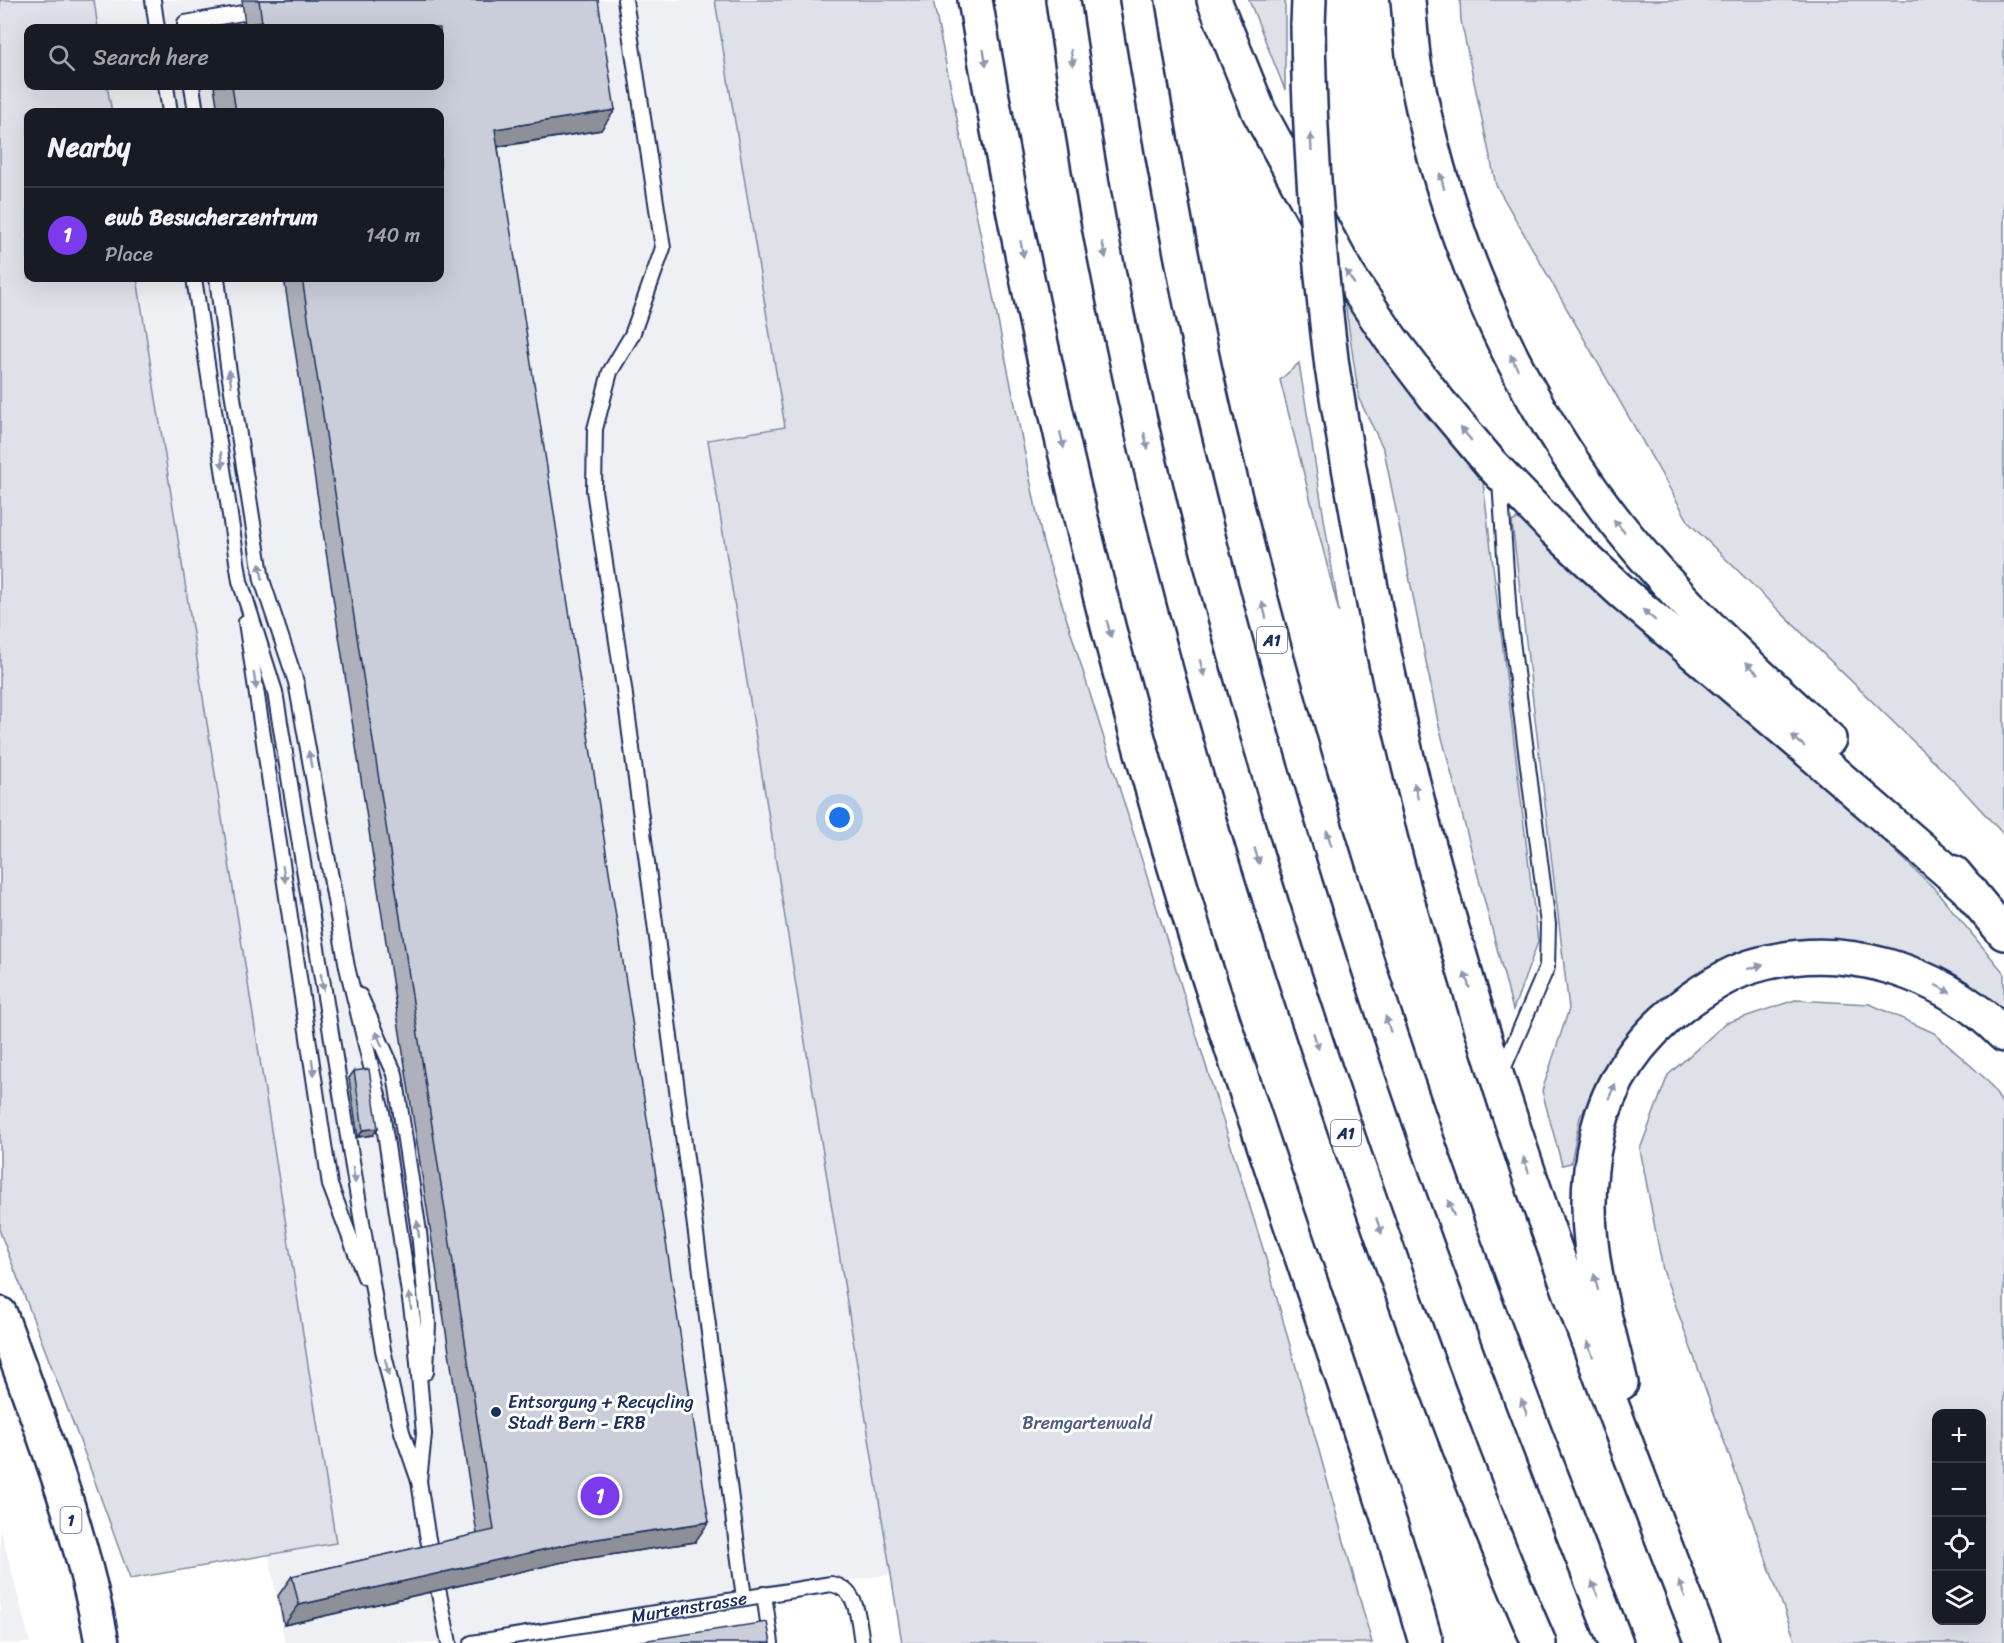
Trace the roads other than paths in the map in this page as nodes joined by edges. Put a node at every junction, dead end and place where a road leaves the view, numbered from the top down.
1 (153, 0) edge
2 (625, 0) edge
3 (975, 0) edge
4 (1063, 0) edge
5 (1137, 0) edge
6 (1214, 0) edge
7 (1408, 0) edge
8 (272, 8) edge
9 (1308, 12) edge
10 (156, 24) edge
11 (185, 24) edge
12 (167, 90) edge
13 (193, 90) edge
14 (169, 108) edge
15 (195, 108) edge
16 (195, 282) edge
17 (218, 282) edge
18 (1499, 473) junction
19 (240, 582) junction
20 (1969, 890) junction
21 (2004, 933) edge
22 (347, 967) junction
23 (2004, 1035) edge
24 (1498, 1081) junction
25 (376, 1306) junction
26 (0, 1314) edge
27 (424, 1434) junction
28 (419, 1481) junction
29 (1655, 1522) junction
30 (764, 1594) junction
31 (744, 1598) junction
32 (102, 1643) edge
33 (449, 1643) edge
34 (472, 1643) edge
35 (771, 1643) edge
36 (862, 1643) edge
37 (1426, 1643) edge
38 (1539, 1643) edge
39 (1616, 1643) edge
40 (1703, 1643) edge

1 - 10 lane
2 - 31 lane
3 -> 37 main road
4 -> 38 main road, A1
39 -> 5 main road, A1
18 -> 6 main road
20 -> 7 main road
8 - 11 lane
24 -> 9 main road, bridge
12 - 14 lane
13 - 15 lane
16 -> 19 lane
22 -> 17 lane
20 -> 18 main road
18 - 24 lane
19 -> 25 lane
19 -> 25 lane
20 - 21 main road
27 -> 22 lane
27 -> 22 lane
29 -> 23 main road
29 -> 24 main road
25 -> 28 lane
26 - 32 main road, 1
27 - 28 lane
28 - 33 lane
40 -> 29 main road
30 - 31 lane, Murtenstrasse
30 - 35 lane
30 - 36 lane, Murtenstrasse
31 - 34 lane, Murtenstrasse

